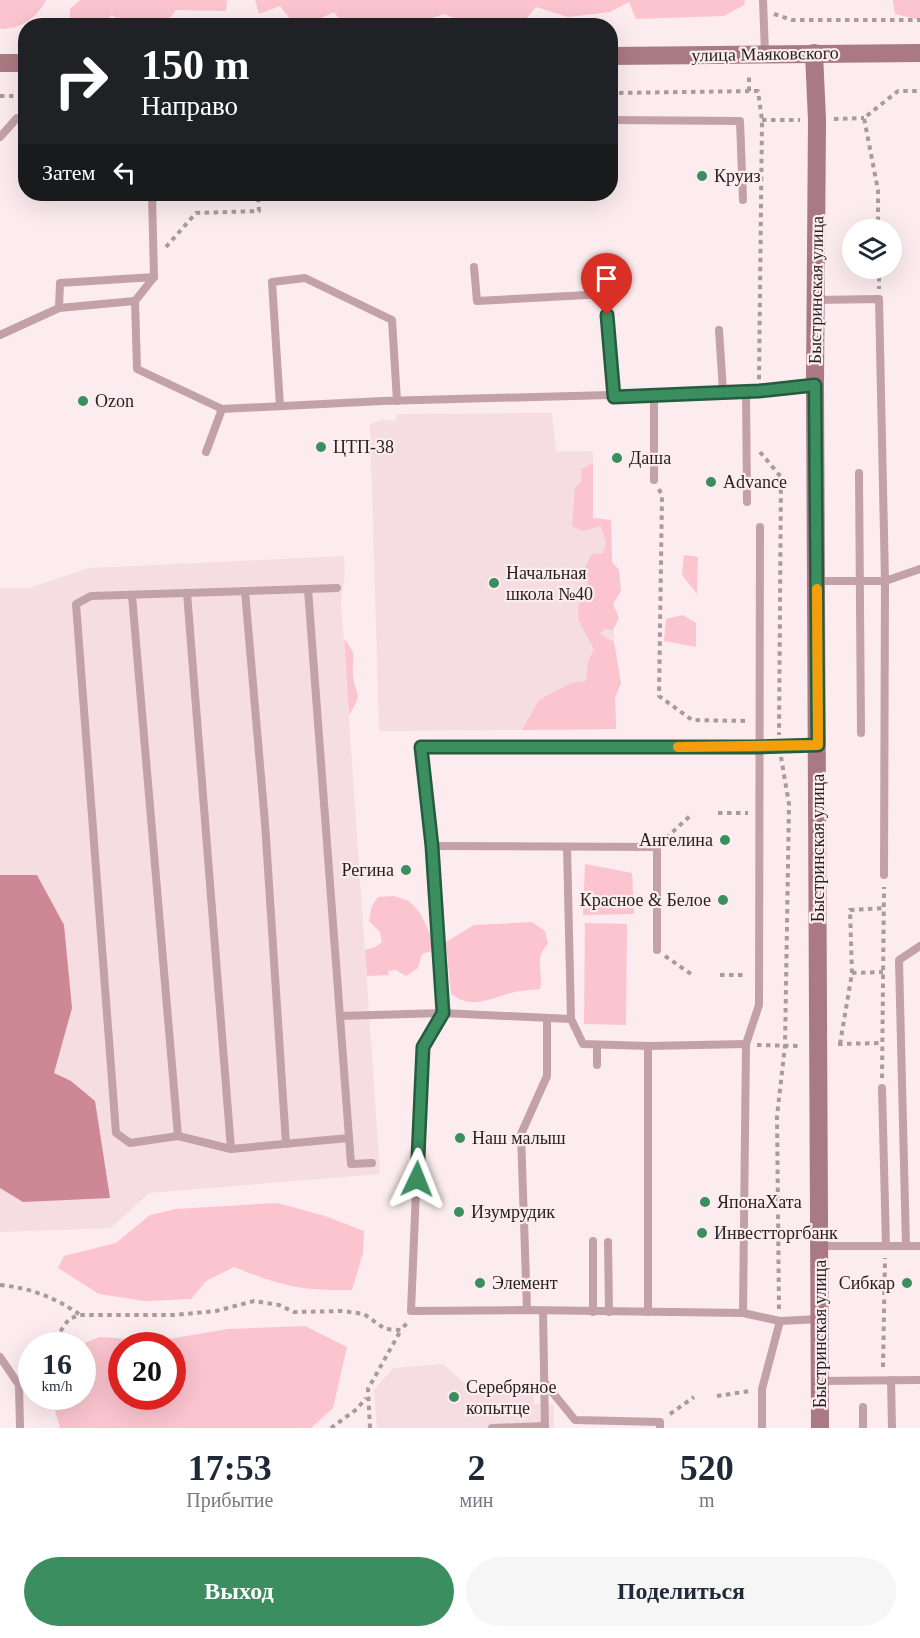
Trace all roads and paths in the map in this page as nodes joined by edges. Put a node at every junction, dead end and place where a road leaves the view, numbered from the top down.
1 (764, 0) edge
2 (772, 14) dead end
3 (920, 20) edge
4 (765, 53) junction
5 (814, 53) junction
6 (920, 53) edge
7 (618, 56) edge
8 (0, 63) edge
9 (18, 63) edge
10 (920, 91) edge
11 (618, 93) edge
12 (0, 96) edge
13 (18, 96) edge
14 (18, 118) edge
15 (618, 120) edge
16 (0, 137) edge
17 (743, 200) dead end
18 (152, 201) edge
19 (258, 201) edge
20 (879, 219) edge
21 (153, 261) junction
22 (474, 267) dead end
23 (154, 277) junction
24 (816, 300) junction
25 (135, 301) junction
26 (59, 308) junction
27 (719, 330) dead end
28 (0, 335) edge
29 (815, 385) junction
30 (723, 391) junction
31 (746, 391) junction
32 (759, 391) junction
33 (654, 394) junction
34 (614, 397) junction
35 (397, 401) junction
36 (280, 406) junction
37 (222, 409) junction
38 (760, 442) dead end
39 (206, 452) dead end
40 (760, 452) junction
41 (760, 462) dead end
42 (859, 473) dead end
43 (654, 480) joint
44 (747, 502) dead end
45 (760, 527) dead end
46 (920, 568) edge
47 (817, 581) junction
48 (885, 581) junction
49 (859, 582) junction
50 (337, 588) dead end
51 (308, 589) junction
52 (245, 591) junction
53 (187, 593) junction
54 (132, 595) junction
55 (759, 721) junction
56 (779, 721) junction
57 (861, 733) dead end
58 (818, 745) junction
59 (779, 746) junction
60 (758, 747) junction
61 (718, 813) dead end
62 (761, 813) junction
63 (691, 815) dead end
64 (432, 846) junction
65 (567, 847) junction
66 (657, 847) junction
67 (884, 875) joint
68 (884, 908) junction
69 (920, 946) edge
70 (657, 950) joint
71 (883, 972) junction
72 (852, 973) junction
73 (691, 974) dead end
74 (720, 975) dead end
75 (759, 975) junction
76 (443, 1013) junction
77 (340, 1016) junction
78 (547, 1019) junction
79 (571, 1019) junction
80 (746, 1044) junction
81 (840, 1044) dead end
82 (597, 1045) junction
83 (648, 1046) junction
84 (597, 1065) dead end
85 (882, 1088) joint
86 (178, 1136) junction
87 (349, 1138) junction
88 (286, 1144) junction
89 (231, 1149) junction
90 (372, 1163) dead end
91 (593, 1242) dead end
92 (609, 1242) dead end
93 (886, 1245) junction
94 (819, 1246) junction
95 (906, 1246) junction
96 (920, 1246) edge
97 (0, 1285) edge
98 (527, 1310) junction
99 (411, 1311) junction
100 (543, 1311) junction
101 (593, 1312) junction
102 (609, 1312) junction
103 (648, 1312) junction
104 (743, 1313) junction
105 (80, 1315) junction
106 (820, 1319) junction
107 (780, 1321) junction
108 (401, 1330) junction
109 (60, 1332) edge
110 (0, 1357) edge
111 (887, 1380) junction
112 (920, 1380) edge
113 (820, 1381) junction
114 (544, 1382) junction
115 (762, 1389) junction
116 (717, 1396) dead end
117 (694, 1397) dead end
118 (367, 1398) junction
119 (863, 1407) dead end
120 (660, 1425) edge
121 (545, 1427) edge
122 (20, 1428) edge
123 (331, 1428) edge
124 (370, 1428) edge
125 (492, 1428) edge
126 (762, 1428) edge
127 (820, 1428) edge
128 (863, 1428) edge
129 (892, 1428) edge

1 - 4 lane
2 - 3 path
4 - 5 main road, улица Маяковского
4 - 7 main road, улица Маяковского
5 - 6 main road, улица Маяковского
5 - 24 main road, Быстринская улица
8 - 9 main road
10 - 20 path
11 - 32 path
12 - 13 path
14 - 16 lane
15 - 17 lane
18 - 21 lane
19 - 21 path
21 - 23 lane
22 - 34 lane
23 - 25 lane
23 - 26 lane
24 - 29 main road, Быстринская улица
24 - 48 lane
25 - 26 lane
25 - 37 lane
26 - 28 lane
27 - 30 lane
29 - 32 lane
29 - 47 main road, Быстринская улица
30 - 31 lane
30 - 33 lane
31 - 32 lane
31 - 44 lane
33 - 34 lane
33 - 43 lane
34 - 35 lane
35 - 36 lane
35 - 36 lane
36 - 37 lane
37 - 39 lane
38 - 40 path
40 - 41 path
40 - 56 path
42 - 49 lane
43 - 55 path
45 - 55 lane
46 - 48 lane
47 - 49 lane
47 - 58 main road, Быстринская улица
48 - 49 lane
48 - 67 lane
49 - 57 lane
50 - 51 lane
51 - 52 lane
51 - 77 lane
52 - 53 lane
52 - 88 lane
53 - 54 lane
53 - 89 lane
54 - 86 lane
54 - 86 lane
55 - 56 path
55 - 60 lane
56 - 59 path
58 - 59 lane
58 - 94 main road, Быстринская улица
59 - 60 lane
59 - 107 path
60 - 62 lane
60 - 64 lane
61 - 62 path
62 - 75 lane
63 - 66 path
64 - 65 lane
64 - 76 lane
65 - 66 lane
65 - 79 lane
66 - 70 lane
67 - 68 path
68 - 71 path
68 - 72 path
69 - 95 lane
70 - 73 path
71 - 72 path
71 - 85 path
72 - 81 path
74 - 75 path
75 - 80 lane
76 - 77 lane
76 - 78 lane
76 - 99 lane
77 - 87 lane
78 - 79 lane
78 - 98 lane
79 - 82 lane
80 - 83 lane
80 - 104 lane
82 - 83 lane
82 - 84 lane
83 - 103 lane
85 - 93 lane
86 - 89 lane
87 - 88 lane
87 - 90 lane
88 - 89 lane
91 - 101 lane
92 - 102 lane
93 - 94 lane
93 - 95 lane
93 - 111 path
94 - 106 main road, Быстринская улица
95 - 96 lane
97 - 105 path
98 - 99 lane
98 - 100 lane
99 - 108 path
100 - 101 lane
100 - 114 lane
101 - 102 lane
102 - 103 lane
103 - 104 lane
104 - 107 lane
105 - 108 path
105 - 109 path
106 - 107 lane
106 - 113 main road, Быстринская улица
107 - 115 lane
108 - 118 path
110 - 122 lane
111 - 112 lane
111 - 113 lane
111 - 129 lane
113 - 127 main road, Быстринская улица
114 - 120 lane
114 - 121 lane
115 - 116 path
115 - 126 lane
117 - 120 path
118 - 123 path
118 - 124 path
119 - 128 lane
121 - 125 lane

